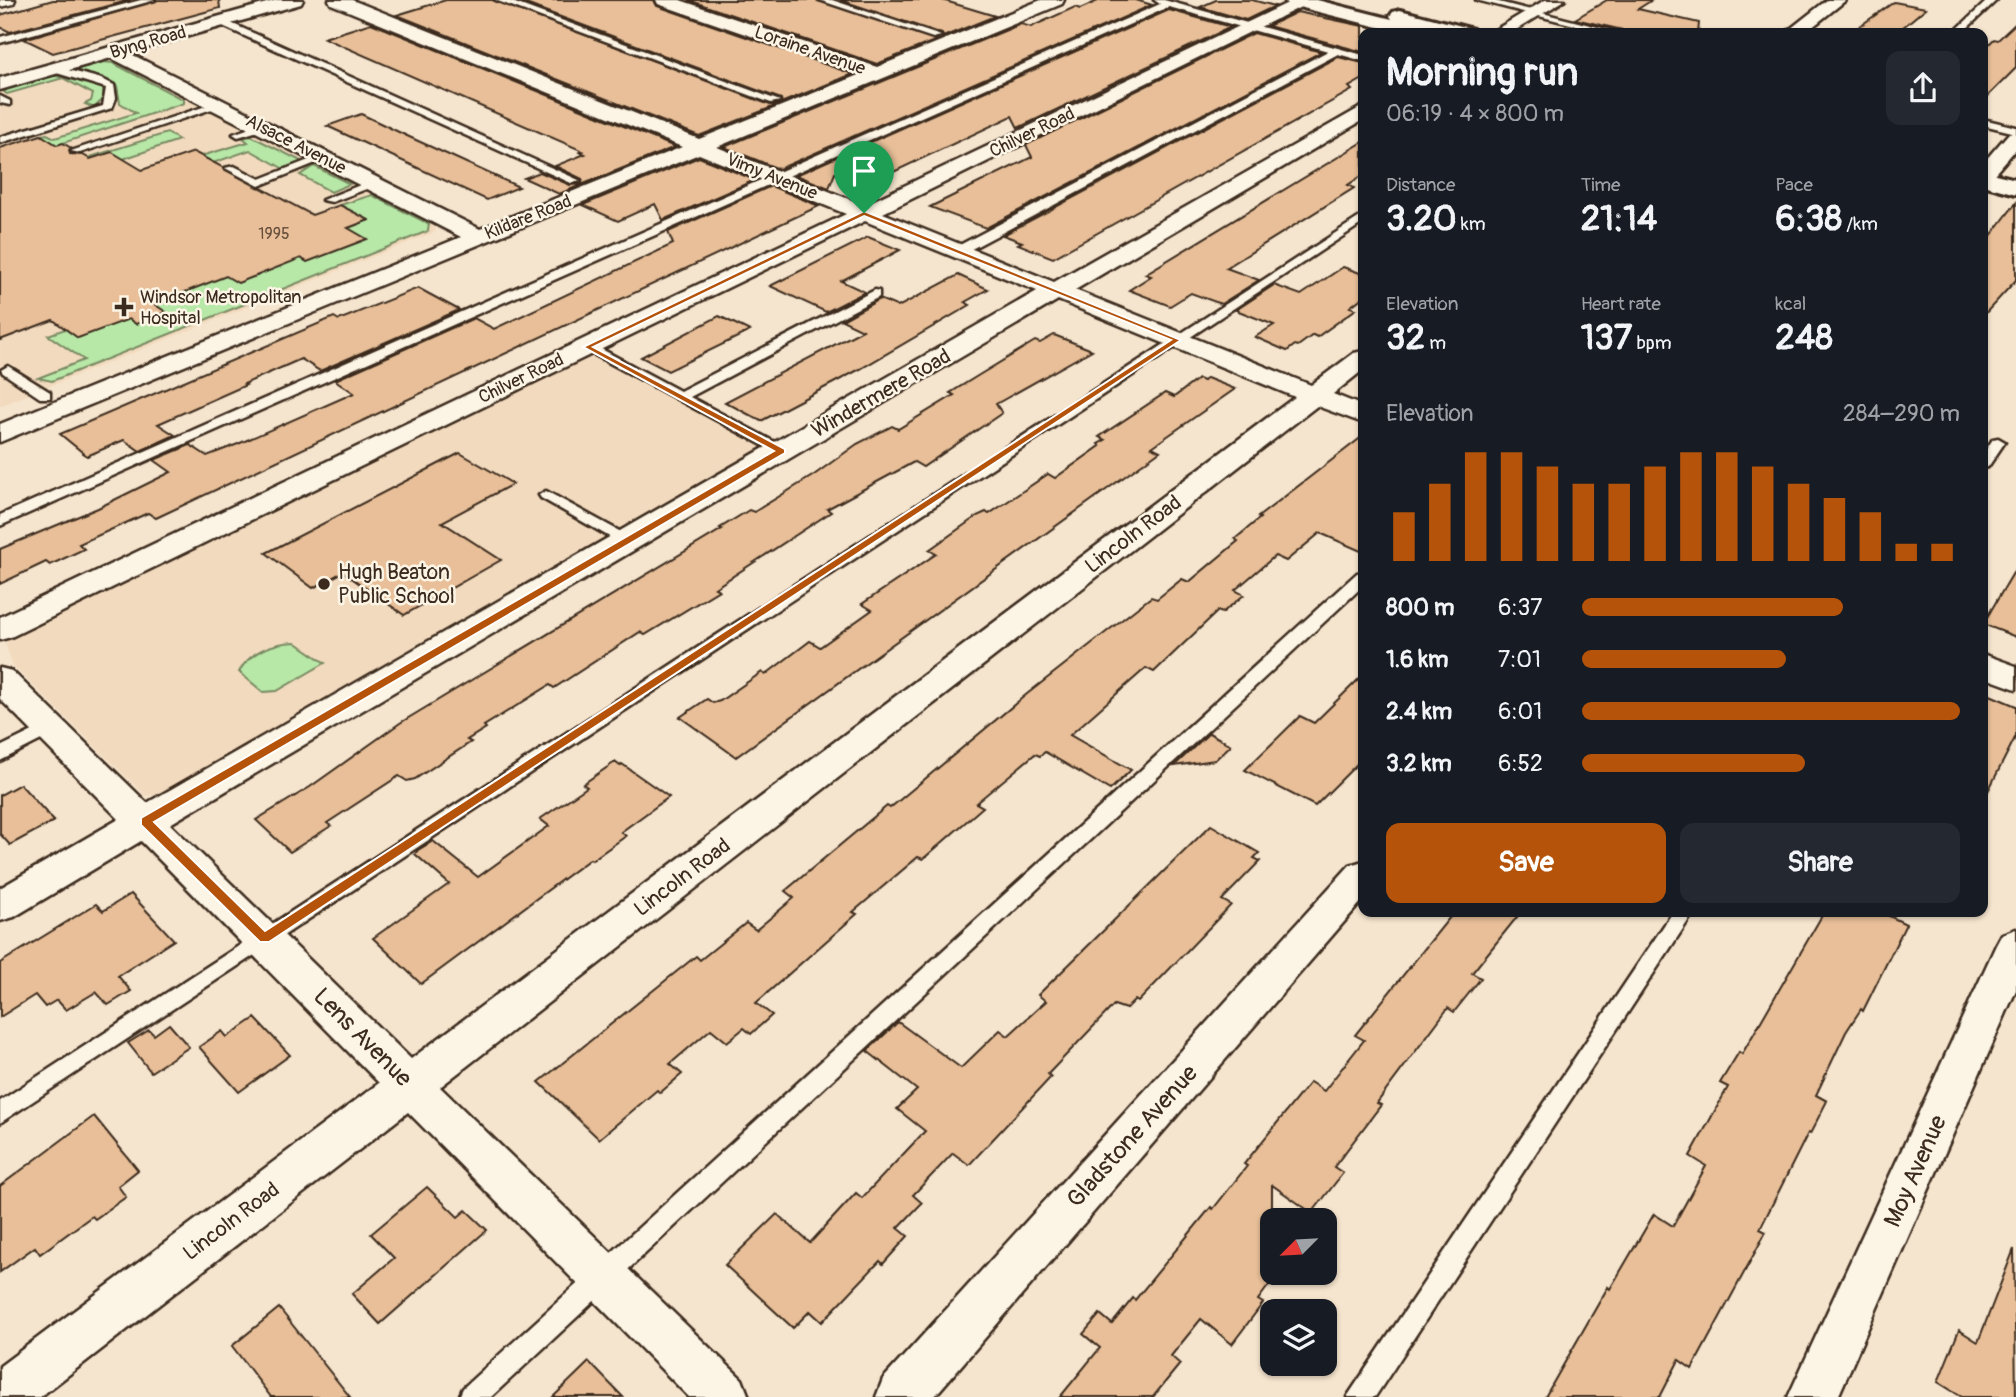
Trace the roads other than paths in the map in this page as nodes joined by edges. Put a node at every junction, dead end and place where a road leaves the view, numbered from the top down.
1 (7, 0) edge
2 (151, 0) edge
3 (295, 0) edge
4 (337, 0) edge
5 (499, 0) edge
6 (664, 0) edge
7 (823, 0) edge
8 (1056, 0) edge
9 (1153, 0) edge
10 (1336, 0) edge
11 (1480, 0) edge
12 (1557, 0) edge
13 (1838, 0) edge
14 (1993, 0) edge
15 (1301, 1) edge
16 (0, 2) edge
17 (1168, 4) junction
18 (1015, 5) edge
19 (1535, 13) junction
20 (219, 22) junction
21 (1251, 27) junction
22 (1406, 28) edge
23 (1446, 28) edge
24 (1509, 28) edge
25 (1596, 28) edge
26 (1801, 28) edge
27 (1962, 28) edge
28 (936, 36) junction
29 (0, 40) edge
30 (1336, 51) junction
31 (113, 52) junction
32 (1358, 57) edge
33 (53, 69) junction
34 (868, 70) junction
35 (0, 84) edge
36 (775, 101) junction
37 (219, 105) junction
38 (1358, 115) edge
39 (1988, 123) edge
40 (261, 127) junction
41 (2016, 130) edge
42 (238, 134) dead end
43 (2016, 137) edge
44 (0, 140) edge
45 (690, 143) junction
46 (76, 151) dead end
47 (323, 158) junction
48 (230, 168) dead end
49 (1988, 168) edge
50 (1988, 172) edge
51 (1988, 174) edge
52 (2016, 174) edge
53 (775, 177) junction
54 (575, 181) junction
55 (373, 183) junction
56 (2016, 187) edge
57 (328, 200) dead end
58 (864, 213) junction
59 (1358, 221) edge
60 (470, 232) junction
61 (958, 251) junction
62 (1057, 291) junction
63 (875, 294) dead end
64 (1177, 340) junction
65 (587, 347) junction
66 (1358, 362) edge
67 (8, 370) dead end
68 (1315, 395) junction
69 (45, 396) junction
70 (680, 397) junction
71 (1358, 413) edge
72 (0, 414) edge
73 (0, 434) edge
74 (1998, 442) dead end
75 (781, 451) junction
76 (1988, 457) edge
77 (546, 495) dead end
78 (0, 522) edge
79 (627, 541) junction
80 (1358, 582) edge
81 (0, 629) edge
82 (1988, 667) edge
83 (2016, 678) edge
84 (0, 679) edge
85 (50, 730) junction
86 (0, 755) edge
87 (145, 822) junction
88 (1358, 881) edge
89 (0, 906) edge
90 (1681, 917) edge
91 (264, 939) junction
92 (2016, 945) edge
93 (410, 1084) junction
94 (0, 1113) edge
95 (603, 1276) junction
96 (0, 1397) edge
97 (472, 1397) edge
98 (724, 1397) edge
99 (901, 1397) edge
100 (1360, 1397) edge
101 (1813, 1397) edge

1 - 16 street
2 - 29 lane
3 - 20 street, Byng Road
4 - 45 street, Vimy Avenue
5 - 36 lane
6 - 34 street, Loraine Avenue
7 - 28 lane
8 - 18 street, Kildare Road
9 - 17 lane
10 - 23 main road
11 - 19 lane
12 - 19 street
13 - 26 street
14 - 27 lane
15 - 21 street, Chilver Road
15 - 22 main road
17 - 21 lane
17 - 53 lane
18 - 28 street, Kildare Road
18 - 34 street, Kildare Road
19 - 24 street
19 - 25 lane
20 - 31 street, Byng Road
20 - 54 lane
21 - 30 lane
21 - 58 street, Chilver Road
28 - 34 street, Kildare Road
30 - 32 lane
30 - 61 lane
31 - 33 street, Byng Road
31 - 37 street, Alsace Avenue
33 - 35 street, Byng Road
33 - 44 lane
34 - 36 street, Kildare Road
34 - 45 street, Kildare Road
36 - 45 street, Kildare Road
37 - 40 street, Alsace Avenue
37 - 46 lane
38 - 62 street, Windermere Road
39 - 41 lane
40 - 42 lane
40 - 47 street, Alsace Avenue
43 - 49 street
45 - 53 street, Vimy Avenue
45 - 54 street, Kildare Road
45 - 60 street, Kildare Road
47 - 48 lane
47 - 55 street, Alsace Avenue
50 - 52 main road
51 - 56 main road
53 - 58 street, Vimy Avenue
53 - 78 lane
54 - 60 street, Kildare Road
55 - 57 lane
55 - 60 street, Alsace Avenue
58 - 61 street, Vimy Avenue
58 - 65 street, Chilver Road
59 - 64 lane
60 - 69 street, Kildare Road
60 - 73 street, Kildare Road
61 - 62 street, Vimy Avenue
62 - 64 street, Vimy Avenue
62 - 75 street, Windermere Road
63 - 70 lane
64 - 68 street, Vimy Avenue
64 - 91 lane
65 - 70 lane
65 - 81 street, Chilver Road
66 - 68 street, Lincoln Road
67 - 69 lane
68 - 71 street, Vimy Avenue
68 - 93 street, Lincoln Road
69 - 72 street, Kildare Road
70 - 75 lane
74 - 76 lane
75 - 79 street, Windermere Road
77 - 79 lane
79 - 87 street, Windermere Road
80 - 95 lane
82 - 83 street
84 - 85 street, Lens Avenue
85 - 86 lane
85 - 87 street, Lens Avenue
87 - 89 street, Windermere Road
87 - 91 street, Lens Avenue
88 - 99 street, Gladstone Avenue
90 - 100 lane
91 - 93 street, Lens Avenue
91 - 94 lane
92 - 101 street, Moy Avenue
93 - 95 street, Lens Avenue
93 - 96 street, Lincoln Road
95 - 97 lane
95 - 98 street, Lens Avenue

